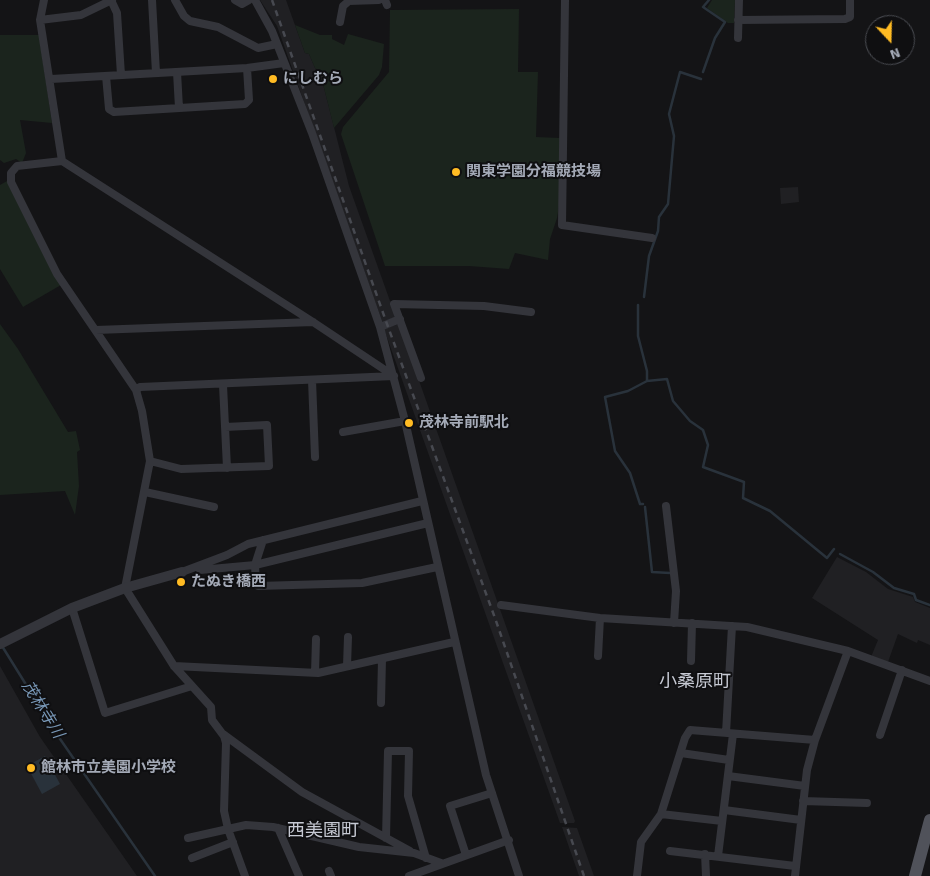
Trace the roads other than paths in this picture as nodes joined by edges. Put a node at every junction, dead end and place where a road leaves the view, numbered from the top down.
1 (44, 0) edge
2 (112, 0) edge
3 (152, 0) edge
4 (175, 0) edge
5 (235, 0) edge
6 (249, 0) edge
7 (255, 0) edge
8 (379, 0) edge
9 (565, 0) edge
10 (739, 0) edge
11 (850, 0) edge
12 (40, 20) junction
13 (738, 20) junction
14 (340, 22) dead end
15 (738, 38) dead end
16 (277, 44) junction
17 (284, 63) junction
18 (247, 68) junction
19 (177, 72) junction
20 (156, 73) junction
21 (121, 74) junction
22 (106, 76) junction
23 (51, 79) junction
24 (179, 108) junction
25 (62, 161) junction
26 (652, 238) dead end
27 (531, 312) dead end
28 (400, 319) junction
29 (313, 322) junction
30 (380, 327) junction
31 (96, 330) junction
32 (394, 376) junction
33 (421, 378) dead end
34 (312, 380) junction
35 (223, 385) junction
36 (136, 390) junction
37 (405, 421) junction
38 (225, 427) junction
39 (343, 432) dead end
40 (315, 457) dead end
41 (150, 461) junction
42 (227, 468) junction
43 (145, 492) junction
44 (422, 502) junction
45 (666, 506) dead end
46 (214, 507) dead end
47 (428, 523) junction
48 (263, 540) junction
49 (255, 565) junction
50 (437, 567) junction
51 (182, 572) junction
52 (126, 588) junction
53 (501, 605) dead end
54 (72, 608) junction
55 (600, 618) junction
56 (674, 623) junction
57 (692, 624) junction
58 (732, 626) junction
59 (348, 637) dead end
60 (316, 639) dead end
61 (4, 642) edge
62 (454, 642) junction
63 (848, 651) junction
64 (598, 656) dead end
65 (382, 660) junction
66 (691, 661) dead end
67 (174, 666) junction
68 (348, 666) junction
69 (902, 670) junction
70 (315, 673) junction
71 (930, 680) edge
72 (192, 686) junction
73 (381, 703) dead end
74 (729, 733) junction
75 (880, 735) dead end
76 (224, 736) junction
77 (815, 740) junction
78 (681, 753) junction
79 (730, 760) junction
80 (728, 776) junction
81 (805, 786) junction
82 (492, 793) junction
83 (803, 801) junction
84 (867, 803) dead end
85 (724, 810) junction
86 (661, 814) junction
87 (801, 820) junction
88 (930, 820) edge
89 (722, 821) junction
90 (278, 828) junction
91 (228, 829) junction
92 (188, 838) dead end
93 (386, 838) junction
94 (509, 840) junction
95 (233, 842) junction
96 (670, 851) dead end
97 (414, 853) junction
98 (704, 854) junction
99 (466, 855) junction
100 (718, 856) junction
101 (192, 858) dead end
102 (426, 858) junction
103 (441, 863) junction
104 (795, 866) junction
105 (245, 876) edge
106 (299, 876) edge
107 (409, 876) edge
108 (519, 876) edge
109 (637, 876) edge
110 (706, 876) edge
111 (795, 876) edge
112 (915, 876) edge

1 - 12 street
2 - 12 street
2 - 21 street
3 - 20 street
4 - 16 street
5 - 6 street
7 - 16 street
8 - 14 street
9 - 26 street
10 - 13 street
11 - 13 street
12 - 23 street
13 - 15 street
16 - 17 street
17 - 18 street
17 - 30 street
18 - 19 street
18 - 24 street
19 - 20 street
19 - 24 street
20 - 21 street
21 - 22 street
22 - 23 street
22 - 24 street
23 - 25 street
25 - 29 street
25 - 31 street
27 - 28 street
28 - 30 street
28 - 33 street
29 - 31 street
29 - 32 street
30 - 32 street
31 - 36 street
32 - 34 street
32 - 37 street
34 - 35 street
34 - 40 street
35 - 36 street
35 - 38 street
36 - 41 street
37 - 39 street
37 - 44 street
38 - 42 street
38 - 42 street
41 - 42 street
41 - 43 street
43 - 46 street
43 - 52 street
44 - 47 street
44 - 48 street
45 - 56 street
47 - 49 street
47 - 50 street
48 - 49 street
48 - 51 street
49 - 50 street
49 - 51 street
50 - 62 street
51 - 52 street
52 - 54 street
52 - 67 street
53 - 55 street
54 - 61 street
54 - 72 street
55 - 56 street
55 - 64 street
56 - 57 street
57 - 58 street
57 - 66 street
58 - 63 street
58 - 74 street
59 - 68 street
60 - 70 street
62 - 65 street
62 - 82 street
63 - 69 street
63 - 77 street
65 - 68 street
65 - 73 street
67 - 70 street
67 - 72 street
68 - 70 street
69 - 71 street
69 - 75 street
72 - 76 street
74 - 77 street
74 - 78 street
74 - 79 street
76 - 91 street
76 - 93 street
77 - 81 street
78 - 79 street
78 - 86 street
79 - 80 street
80 - 81 street
80 - 85 street
81 - 83 street
82 - 94 street
82 - 99 street
83 - 84 street
83 - 87 street
85 - 87 street
85 - 89 street
86 - 89 street
86 - 109 street
87 - 104 street
88 - 112 main road
89 - 100 street
90 - 91 street
90 - 97 street
90 - 106 street
91 - 92 street
91 - 95 street
93 - 97 street
93 - 102 street
94 - 99 street
94 - 108 street
95 - 101 street
95 - 105 street
96 - 98 street
97 - 102 street
98 - 100 street
98 - 110 street
99 - 103 street
100 - 104 street
102 - 103 street
103 - 107 street
104 - 111 street

